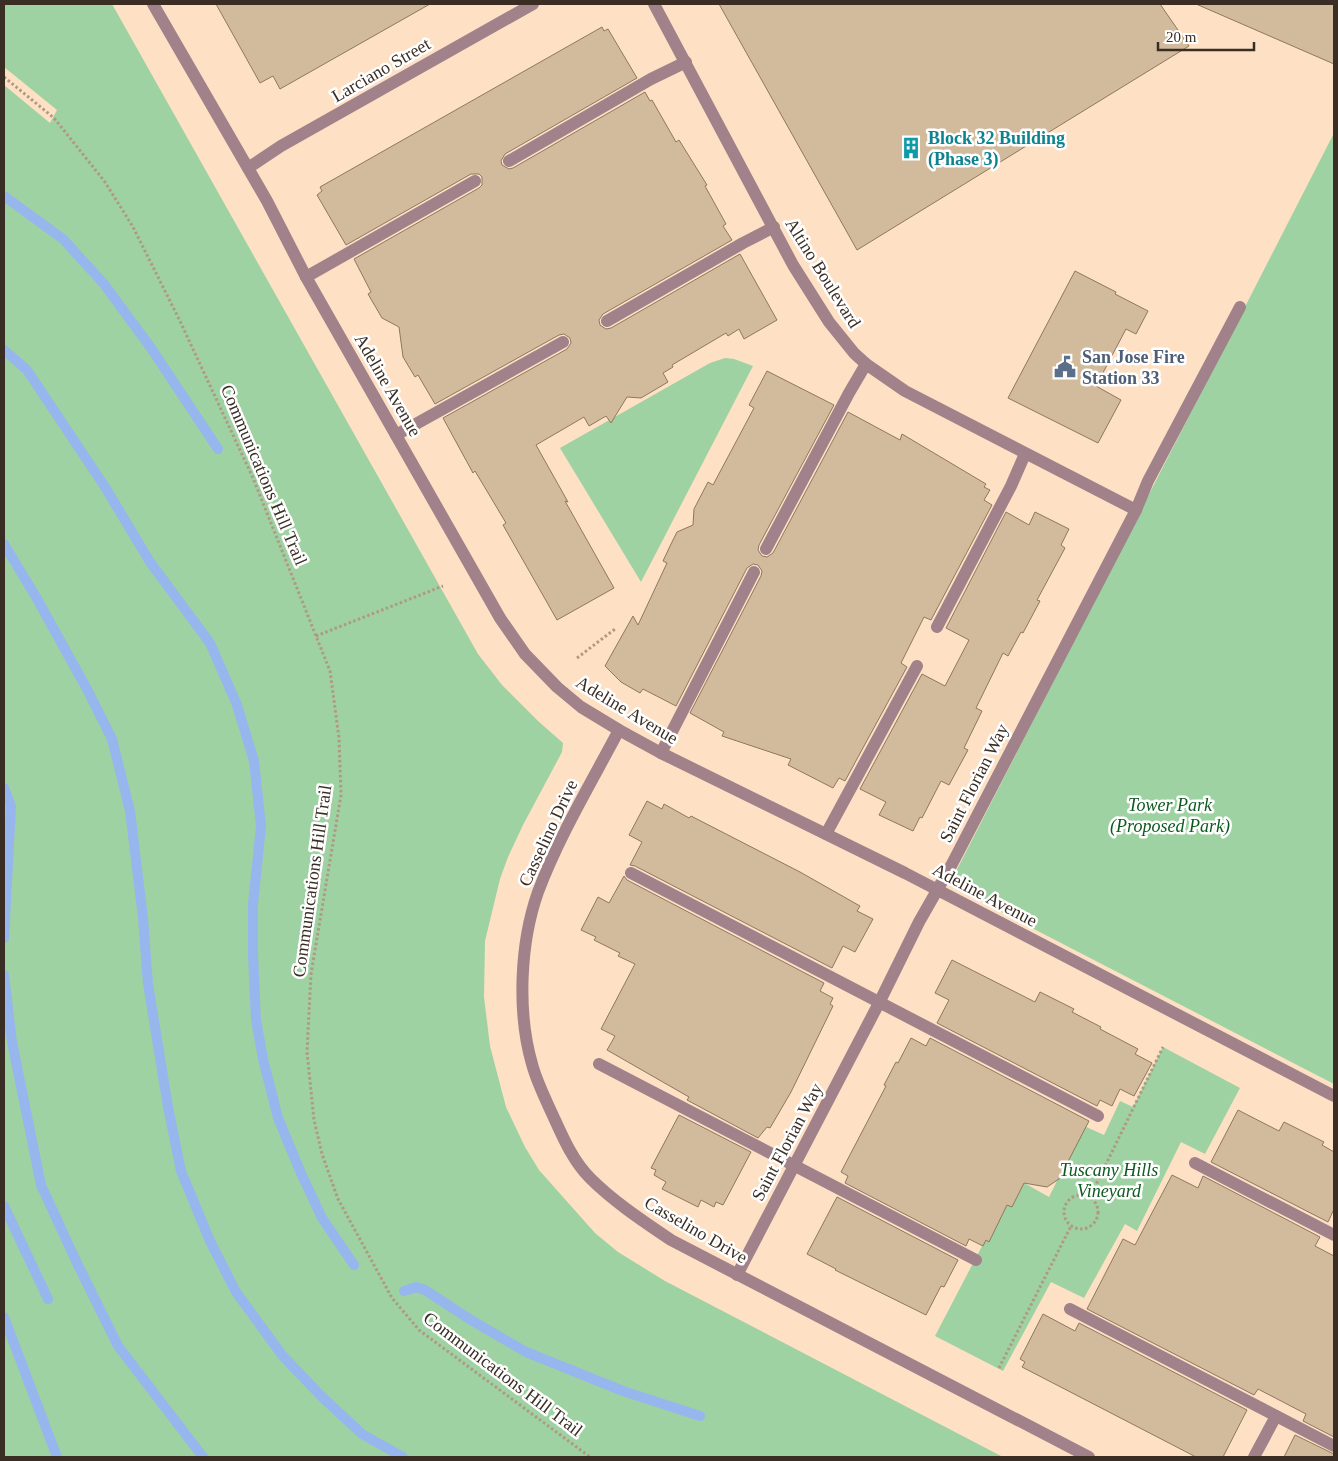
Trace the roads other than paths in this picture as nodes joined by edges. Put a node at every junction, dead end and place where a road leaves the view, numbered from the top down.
1 (153, 4) edge
2 (533, 4) edge
3 (654, 4) edge
4 (686, 62) junction
5 (509, 161) dead end
6 (248, 168) junction
7 (475, 181) dead end
8 (774, 228) junction
9 (306, 277) junction
10 (1240, 307) dead end
11 (607, 320) dead end
12 (563, 342) dead end
13 (866, 364) junction
14 (396, 435) junction
15 (1025, 454) junction
16 (1136, 510) junction
17 (766, 549) dead end
18 (754, 572) dead end
19 (937, 627) dead end
20 (917, 666) dead end
21 (619, 730) junction
22 (661, 753) junction
23 (826, 834) junction
24 (631, 873) dead end
25 (937, 890) junction
26 (879, 1003) junction
27 (600, 1064) dead end
28 (1334, 1096) edge
29 (1098, 1116) dead end
30 (1195, 1163) dead end
31 (795, 1166) junction
32 (1334, 1235) edge
33 (976, 1260) dead end
34 (737, 1275) junction
35 (1070, 1309) dead end
36 (1276, 1416) junction
37 (1334, 1446) edge
38 (1089, 1457) edge
39 (1254, 1457) edge

1 - 6 street, Adeline Avenue
2 - 6 street, Larciano Street
3 - 4 street, Altino Boulevard
4 - 5 street
4 - 8 street, Altino Boulevard
6 - 9 street, Adeline Avenue
7 - 9 street
8 - 11 street
8 - 13 street, Altino Boulevard
9 - 14 street, Adeline Avenue
10 - 16 street, Saint Florian Way
12 - 14 street
13 - 15 street, Altino Boulevard
13 - 17 street
14 - 21 street, Adeline Avenue
15 - 16 street, Altino Boulevard
15 - 19 street
16 - 25 street, Saint Florian Way
18 - 22 street
20 - 23 street
21 - 22 street, Adeline Avenue
21 - 34 street, Casselino Drive
22 - 23 street, Adeline Avenue
23 - 25 street, Adeline Avenue
24 - 26 street
25 - 26 street, Saint Florian Way
25 - 28 street, Adeline Avenue
26 - 29 street
26 - 31 street, Saint Florian Way
27 - 31 street
30 - 32 street
31 - 33 street
31 - 34 street, Saint Florian Way
34 - 38 street, Casselino Drive
35 - 36 street
36 - 37 street
36 - 39 street

